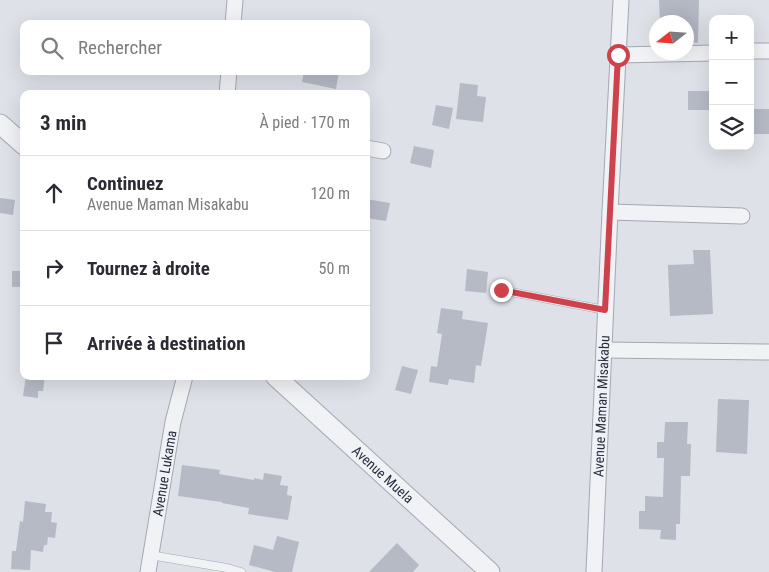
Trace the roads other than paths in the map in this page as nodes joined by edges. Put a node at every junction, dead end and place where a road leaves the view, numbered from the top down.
1 (235, 0) edge
2 (621, 0) edge
3 (233, 20) edge
4 (769, 51) edge
5 (754, 52) edge
6 (709, 53) edge
7 (618, 55) junction
8 (229, 75) edge
9 (227, 90) edge
10 (0, 124) edge
11 (20, 142) edge
12 (370, 149) edge
13 (383, 151) dead end
14 (610, 212) junction
15 (742, 216) dead end
16 (501, 290) dead end
17 (605, 310) junction
18 (604, 350) junction
19 (769, 352) edge
20 (184, 380) edge
21 (280, 380) edge
22 (150, 555) junction
23 (148, 572) edge
24 (241, 572) edge
25 (490, 572) edge
26 (594, 572) edge

1 - 3 street
2 - 7 street, Avenue Maman Misakabu
4 - 5 street
6 - 7 street
7 - 14 street, Avenue Maman Misakabu
8 - 9 street
10 - 11 street
12 - 13 street
14 - 15 street
14 - 17 street, Avenue Maman Misakabu
16 - 17 lane
17 - 18 street, Avenue Maman Misakabu
18 - 19 street
18 - 26 street, Avenue Maman Misakabu
20 - 22 street, Avenue Lukama
21 - 25 street, Avenue Muela
22 - 23 street, Avenue Lukama
22 - 24 lane

